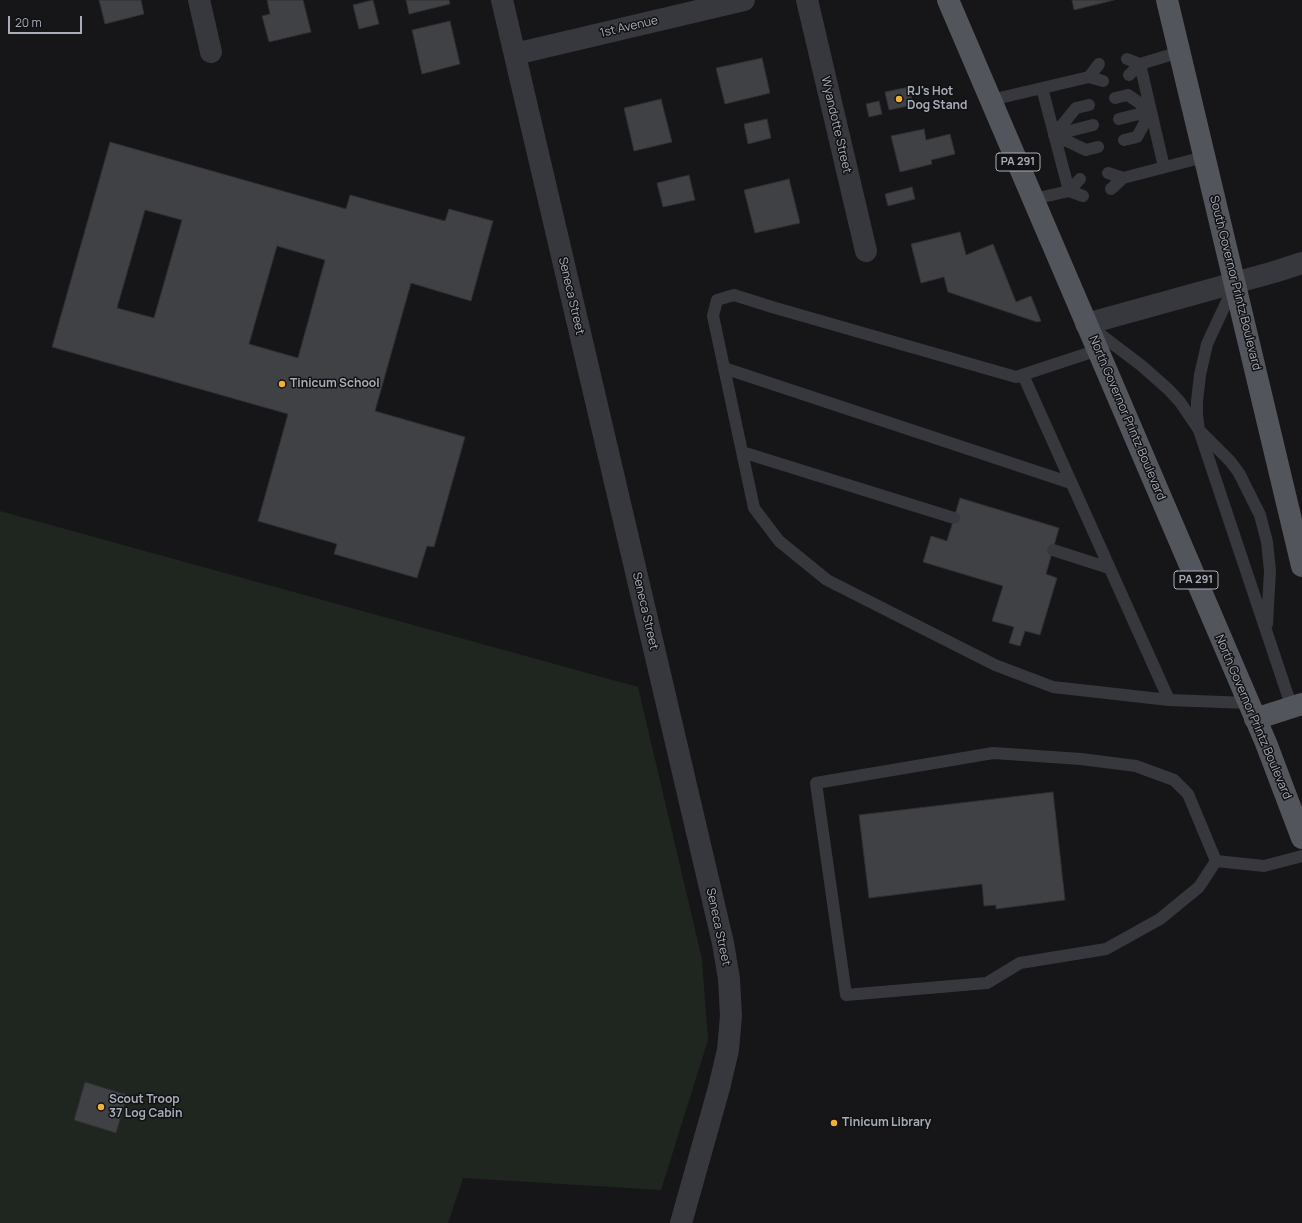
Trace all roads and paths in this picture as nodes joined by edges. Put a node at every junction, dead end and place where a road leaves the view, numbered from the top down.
1 (199, 0) edge
2 (502, 0) edge
3 (744, 0) edge
4 (807, 0) edge
5 (948, 0) edge
6 (1167, 0) edge
7 (211, 52) dead end
8 (1180, 52) junction
9 (515, 54) junction
10 (1127, 59) dead end
11 (1099, 64) dead end
12 (1140, 64) junction
13 (1129, 75) dead end
14 (1088, 76) junction
15 (1103, 80) dead end
16 (1042, 88) junction
17 (1115, 98) dead end
18 (991, 100) junction
19 (1089, 105) dead end
20 (1151, 111) junction
21 (1119, 119) dead end
22 (1093, 125) dead end
23 (1054, 135) junction
24 (1124, 140) dead end
25 (1098, 147) dead end
26 (1204, 157) junction
27 (1164, 167) junction
28 (1108, 173) dead end
29 (1123, 178) junction
30 (1080, 179) dead end
31 (1111, 189) dead end
32 (1069, 191) junction
33 (1084, 196) dead end
34 (1034, 199) junction
35 (866, 251) dead end
36 (1302, 263) edge
37 (1235, 283) junction
38 (1086, 324) junction
39 (1098, 350) junction
40 (724, 368) junction
41 (1023, 375) junction
42 (1199, 430) junction
43 (742, 452) junction
44 (1071, 483) junction
45 (954, 518) dead end
46 (1053, 550) dead end
47 (1302, 566) edge
48 (1109, 568) junction
49 (1266, 630) junction
50 (1168, 700) junction
51 (1297, 706) edge
52 (1252, 711) junction
53 (1302, 838) edge
54 (1302, 856) edge
55 (1216, 861) junction
56 (681, 1223) edge

1 - 7 street
2 - 9 street, Seneca Street
3 - 9 street, 1st Avenue
4 - 35 street, Wyandotte Street
5 - 18 main road, North Governor Printz Boulevard / PA 291
6 - 8 main road, South Governor Printz Boulevard
8 - 12 lane
8 - 26 main road, South Governor Printz Boulevard
9 - 56 street, Seneca Street
10 - 12 lane
11 - 14 lane
12 - 13 lane
12 - 20 lane
14 - 15 lane
14 - 16 lane
16 - 18 lane
16 - 23 lane
17 - 20 lane
18 - 34 main road, North Governor Printz Boulevard / PA 291
19 - 23 lane
20 - 21 lane
20 - 24 lane
20 - 27 lane
22 - 23 lane
23 - 25 lane
23 - 32 lane
26 - 27 lane
26 - 37 main road, South Governor Printz Boulevard
27 - 29 lane
28 - 29 lane
29 - 31 lane
30 - 32 lane
32 - 33 lane
32 - 34 lane
34 - 38 main road, North Governor Printz Boulevard / PA 291
36 - 37 street
37 - 38 street
37 - 42 lane
37 - 47 main road, South Governor Printz Boulevard
38 - 39 main road, North Governor Printz Boulevard / PA 291
38 - 42 lane
39 - 41 lane
39 - 52 main road, North Governor Printz Boulevard / PA 291
40 - 41 lane
40 - 43 lane
40 - 44 lane
41 - 44 lane
42 - 49 lane
42 - 49 lane
43 - 45 lane
43 - 50 lane
44 - 48 lane
46 - 48 lane
48 - 50 lane
49 - 51 lane
50 - 52 lane
51 - 52 main road
52 - 53 main road, North Governor Printz Boulevard / PA 291
54 - 55 lane
55 - 55 lane

